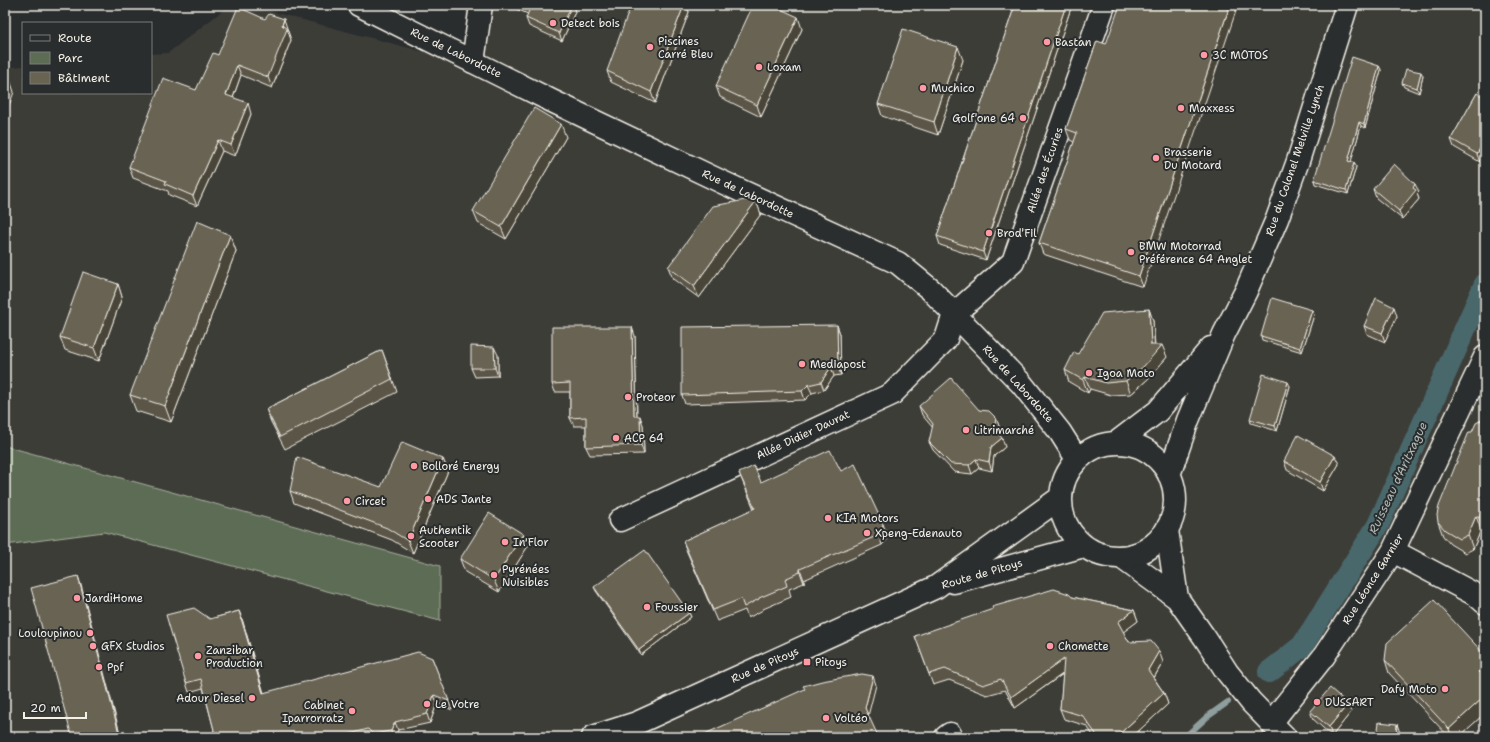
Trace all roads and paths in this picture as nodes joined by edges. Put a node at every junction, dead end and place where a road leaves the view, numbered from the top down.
1 (359, 5) edge
2 (481, 5) edge
3 (1104, 5) edge
4 (1347, 5) edge
5 (473, 62) junction
6 (954, 314) junction
7 (1224, 334) junction
8 (1483, 367) edge
9 (1116, 443) junction
10 (1077, 459) junction
11 (1169, 475) junction
12 (1060, 498) junction
13 (620, 520) dead end
14 (1167, 530) junction
15 (1084, 546) junction
16 (1393, 550) junction
17 (1121, 557) junction
18 (936, 587) junction
19 (1177, 598) junction
20 (1485, 603) edge
21 (1278, 730) edge
22 (597, 736) edge

1 - 5 street, Rue de Labordotte
2 - 5 street
3 - 6 street, Allée des Écuries
4 - 7 street, Rue du Colonel Melville Lynch
5 - 6 street, Rue de Labordotte
6 - 10 street, Rue de Labordotte
6 - 13 street, Allée Didier Daurat
7 - 9 street, Rue du Colonel Melville Lynch
7 - 11 street, Rue du Colonel Melville Lynch
8 - 16 street, Rue Léonce Garnier
9 - 10 street
9 - 11 street
10 - 12 street
11 - 14 street
12 - 15 street
12 - 18 street, Route de Pitoys
14 - 17 street
14 - 19 street
15 - 17 street
15 - 18 street, Route de Pitoys
16 - 20 street
16 - 21 street, Rue Léonce Garnier
17 - 19 street
18 - 22 street, Rue de Pitoys
19 - 21 street

